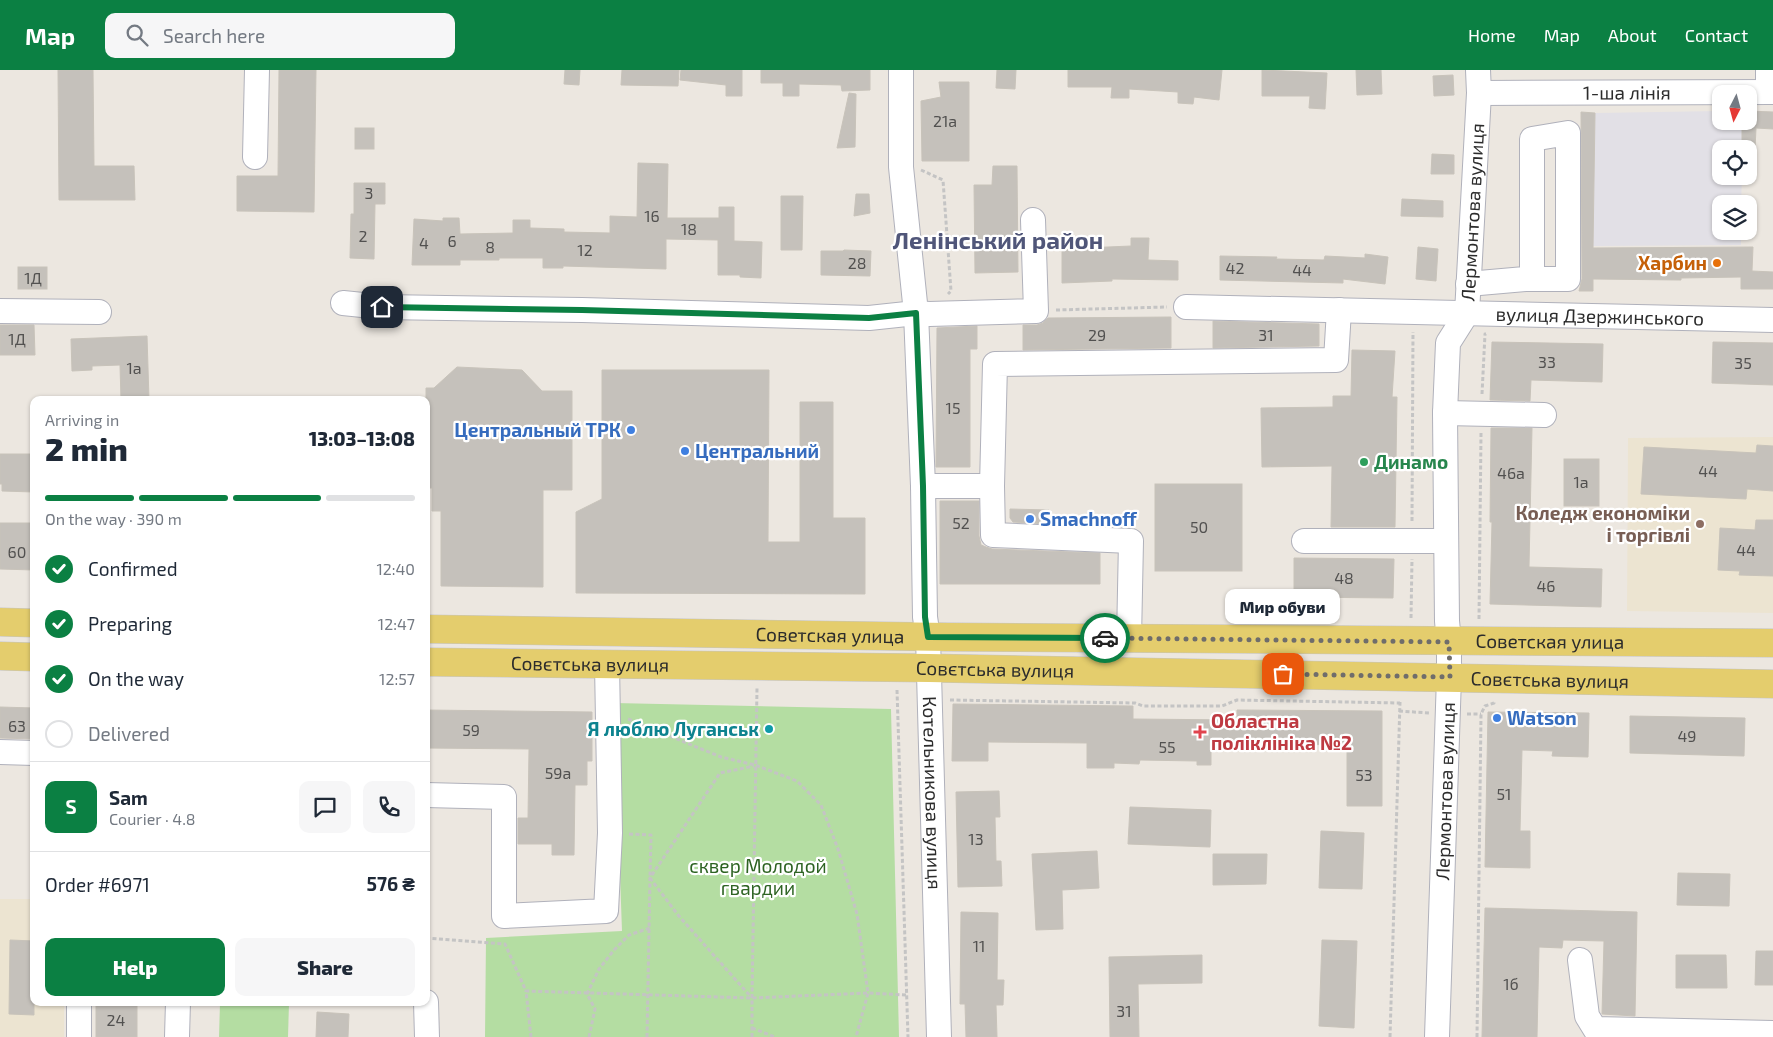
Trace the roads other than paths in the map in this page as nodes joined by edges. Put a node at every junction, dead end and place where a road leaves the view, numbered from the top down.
1 (257, 70) edge
2 (901, 70) edge
3 (1478, 81) edge
4 (1770, 85) edge
5 (255, 157) dead end
6 (1033, 220) dead end
7 (1532, 279) junction
8 (1468, 284) junction
9 (343, 303) dead end
10 (1186, 306) road end
11 (1339, 310) junction
12 (0, 311) edge
13 (99, 312) dead end
14 (916, 313) junction
15 (1467, 313) junction
16 (1773, 320) edge
17 (1445, 413) junction
18 (1544, 415) dead end
19 (923, 486) junction
20 (992, 486) junction
21 (1446, 540) junction
22 (1304, 541) dead end
23 (0, 622) edge
24 (30, 622) edge
25 (430, 629) edge
26 (928, 637) junction
27 (1129, 639) junction
28 (1449, 642) junction
29 (1773, 643) edge
30 (0, 656) edge
31 (30, 657) edge
32 (430, 662) edge
33 (607, 664) junction
34 (929, 668) junction
35 (1450, 677) junction
36 (1773, 684) edge
37 (0, 752) edge
38 (30, 753) edge
39 (430, 795) edge
40 (1580, 960) dead end
41 (79, 1006) edge
42 (178, 1006) edge
43 (426, 1006) edge
44 (1773, 1033) edge
45 (79, 1037) edge
46 (177, 1037) edge
47 (427, 1037) edge
48 (939, 1037) edge
49 (1437, 1037) edge

1 - 5 street
2 - 14 street, Котельникова вулиця
3 - 4 street, 1-ша лінія
3 - 8 street, Лермонтова вулиця
6 - 14 street
7 - 7 street
7 - 8 street
8 - 15 street, Лермонтова вулиця
9 - 14 street
10 - 11 street, вулиця Дзержинського
11 - 15 street, вулиця Дзержинського
11 - 20 street
12 - 13 street
14 - 19 street, Котельникова вулиця
15 - 16 street, вулиця Дзержинського
15 - 17 street, Лермонтова вулиця
17 - 18 street
17 - 21 street, Лермонтова вулиця
19 - 20 street
19 - 26 street, Котельникова вулиця
20 - 27 street
21 - 22 street
21 - 28 street, Лермонтова вулиця
23 - 24 main road
25 - 26 main road, Советская улица
26 - 27 main road, Советская улица
26 - 34 street, Котельникова вулиця
27 - 28 main road, Советская улица
28 - 29 main road, Советская улица
28 - 35 street, Лермонтова вулиця
30 - 31 main road
32 - 33 main road, Совєтська вулиця
33 - 34 main road, Совєтська вулиця
33 - 39 street
34 - 35 main road, Совєтська вулиця
34 - 48 street, Котельникова вулиця
35 - 36 main road, Совєтська вулиця
35 - 49 street, Лермонтова вулиця
37 - 38 street
40 - 44 street
41 - 45 street
42 - 46 street
43 - 47 street

